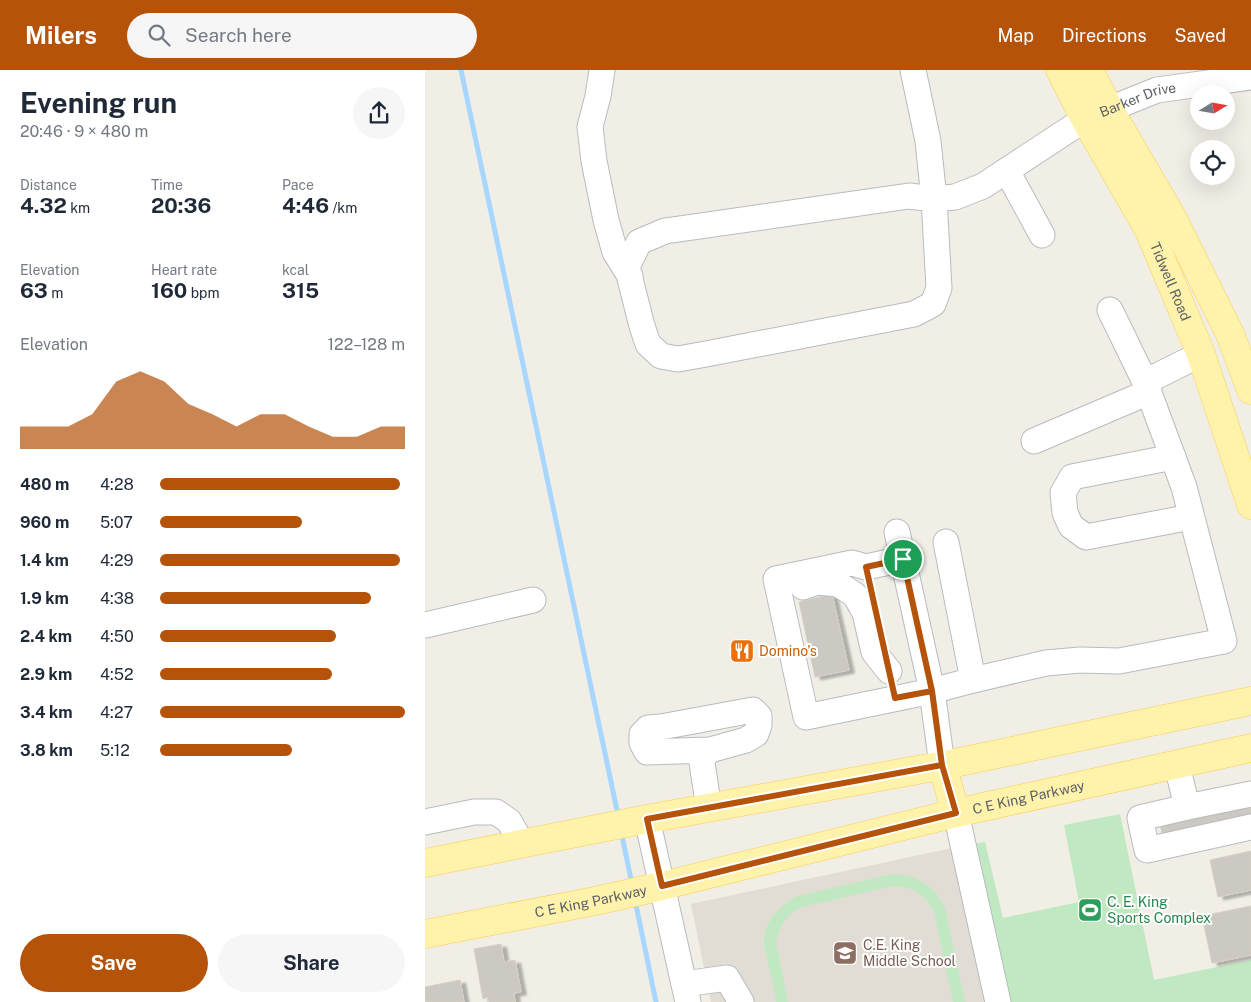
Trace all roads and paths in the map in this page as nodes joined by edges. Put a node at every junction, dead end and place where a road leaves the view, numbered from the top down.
1 (602, 70) edge
2 (913, 70) edge
3 (1060, 70) edge
4 (1089, 70) edge
5 (1251, 76) edge
6 (1097, 114) junction
7 (1007, 171) junction
8 (934, 199) junction
9 (1042, 235) dead end
10 (629, 276) junction
11 (1110, 310) dead end
12 (1230, 334) junction
13 (1201, 354) junction
14 (1147, 387) junction
15 (1251, 390) edge
16 (1033, 441) dead end
17 (1173, 457) junction
18 (1251, 505) edge
19 (1191, 517) junction
20 (897, 532) dead end
21 (946, 542) dead end
22 (903, 559) junction
23 (866, 567) junction
24 (533, 600) dead end
25 (426, 621) edge
26 (889, 670) junction
27 (973, 680) junction
28 (932, 691) junction
29 (895, 698) junction
30 (1251, 701) edge
31 (803, 702) junction
32 (710, 750) dead end
33 (1251, 750) edge
34 (1177, 764) junction
35 (942, 765) junction
36 (1251, 794) edge
37 (709, 808) junction
38 (1187, 808) junction
39 (956, 813) junction
40 (638, 821) junction
41 (425, 822) edge
42 (1251, 827) edge
43 (522, 844) junction
44 (425, 863) edge
45 (653, 888) junction
46 (425, 934) edge
47 (686, 993) edge
48 (741, 1002) edge
49 (998, 1002) edge

1 - 10 street
2 - 8 street
3 - 6 main road, Tidwell Road
4 - 6 main road, Tidwell Road
5 - 6 street, Barker Drive
6 - 7 street, Barker Drive
6 - 12 main road, Tidwell Road
6 - 13 main road, Tidwell Road
7 - 8 street, Barker Drive
7 - 9 street
8 - 10 street, Barker Drive
8 - 10 street
11 - 14 street
12 - 13 main road
12 - 15 main road, Tidwell Road
13 - 14 street
13 - 18 main road, Tidwell Road
14 - 16 street
14 - 17 street
17 - 19 street
17 - 19 street
19 - 27 street
20 - 22 street
21 - 27 street
22 - 23 street
22 - 28 street
23 - 26 street
23 - 31 street
24 - 25 street
26 - 29 street
26 - 31 street
27 - 28 street
28 - 29 street
28 - 35 street
29 - 31 street
30 - 35 main road
32 - 37 street
33 - 34 main road, C E King Parkway
34 - 38 street
34 - 39 main road, C E King Parkway
35 - 37 main road
35 - 39 main road
36 - 38 street
37 - 40 main road
38 - 42 street
39 - 45 main road, C E King Parkway
39 - 49 street
40 - 43 main road
40 - 45 street
41 - 43 street
43 - 44 main road
45 - 46 main road, C E King Parkway
45 - 47 street
47 - 48 street

